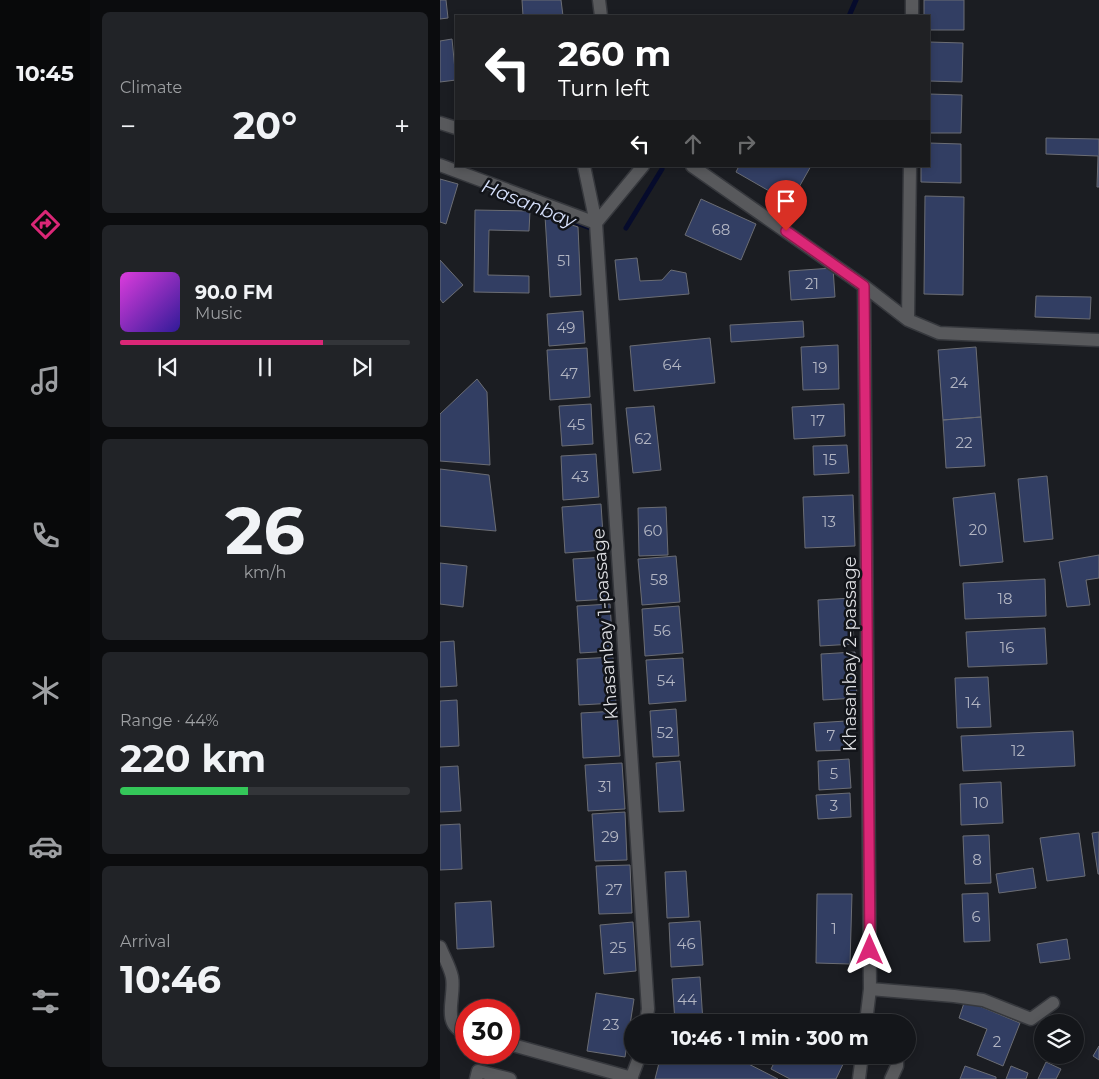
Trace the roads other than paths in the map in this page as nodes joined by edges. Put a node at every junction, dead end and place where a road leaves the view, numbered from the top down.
1 (599, 0) edge
2 (912, 0) edge
3 (601, 15) edge
4 (912, 15) edge
5 (440, 123) edge
6 (455, 128) edge
7 (440, 165) edge
8 (581, 167) edge
9 (642, 167) edge
10 (693, 167) edge
11 (910, 167) edge
12 (596, 223) junction
13 (864, 286) junction
14 (908, 320) junction
15 (1099, 340) edge
16 (440, 947) edge
17 (870, 989) junction
18 (1053, 1003) dead end
19 (646, 1014) edge
20 (867, 1014) edge
21 (455, 1027) edge
22 (520, 1047) edge
23 (636, 1064) edge
24 (861, 1064) edge
25 (897, 1064) edge
26 (631, 1078) edge
27 (476, 1079) edge
28 (510, 1079) edge
29 (859, 1079) edge
30 (891, 1079) edge

1 - 3 street
2 - 4 street
5 - 6 street
7 - 12 street
8 - 12 street, Khasanbay 1-passage
9 - 12 street
10 - 13 street
11 - 14 street
12 - 19 street, Khasanbay 1-passage
13 - 14 street
13 - 17 street, Khasanbay 2-passage
14 - 15 street
16 - 21 street
17 - 18 street
17 - 20 street, Khasanbay 2-passage
22 - 26 street
23 - 26 street
24 - 29 street
25 - 30 street
27 - 28 street

